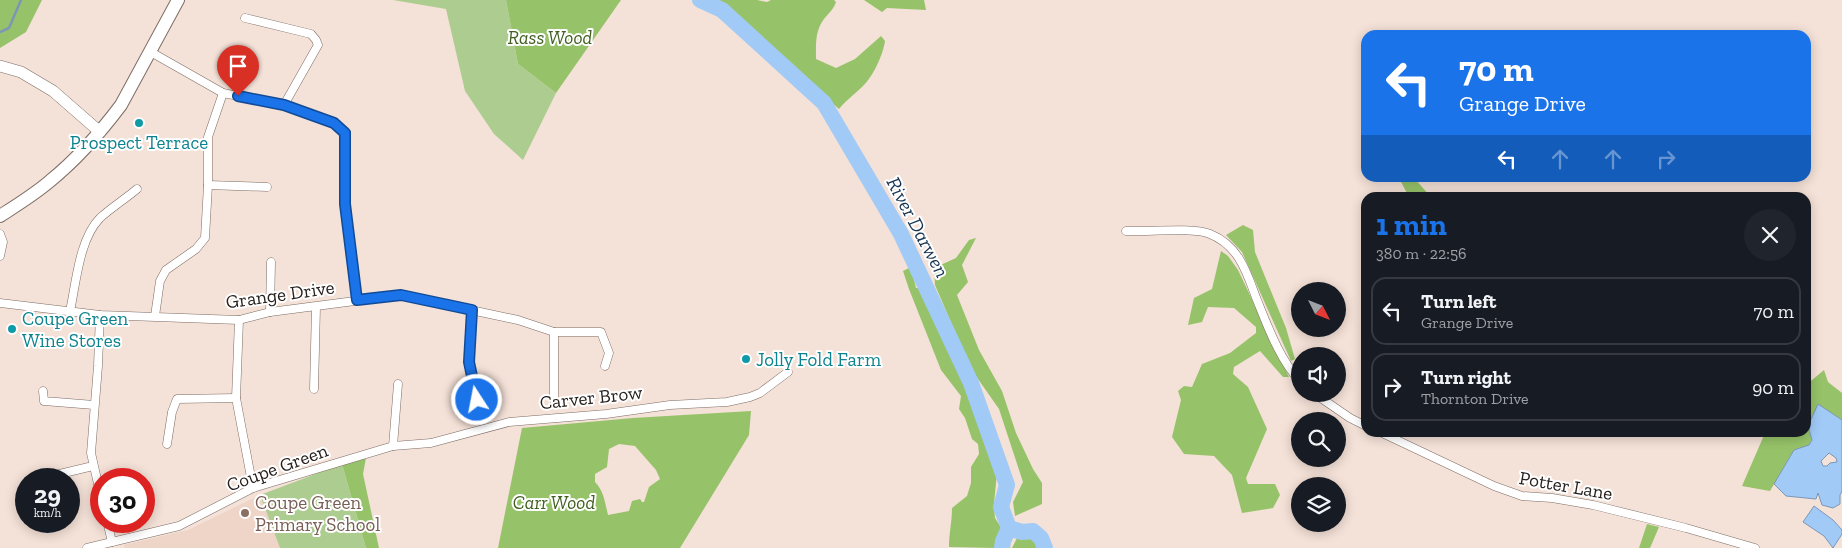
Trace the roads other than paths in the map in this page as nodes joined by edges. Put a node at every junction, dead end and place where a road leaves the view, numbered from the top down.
1 (178, 0) edge
2 (245, 18) dead end
3 (150, 51) junction
4 (0, 66) edge
5 (223, 93) junction
6 (284, 105) junction
7 (100, 132) junction
8 (208, 185) junction
9 (267, 187) dead end
10 (137, 190) dead end
11 (0, 216) edge
12 (1126, 231) dead end
13 (0, 234) edge
14 (0, 256) edge
15 (271, 262) dead end
16 (357, 300) junction
17 (0, 303) edge
18 (316, 307) junction
19 (472, 310) junction
20 (70, 311) junction
21 (270, 312) junction
22 (100, 315) junction
23 (155, 316) junction
24 (240, 320) junction
25 (554, 332) junction
26 (606, 366) dead end
27 (1291, 369) edge
28 (788, 372) dead end
29 (398, 384) dead end
30 (474, 385) junction
31 (490, 387) dead end
32 (314, 389) dead end
33 (43, 391) dead end
34 (236, 398) junction
35 (477, 400) dead end
36 (554, 400) dead end
37 (1327, 402) edge
38 (94, 405) junction
39 (1361, 424) edge
40 (1391, 437) edge
41 (168, 444) dead end
42 (393, 446) junction
43 (93, 466) joint
44 (80, 469) edge
45 (253, 488) junction
46 (110, 533) edge
47 (112, 542) junction
48 (86, 548) edge
49 (1754, 548) edge

1 - 3 main road
2 - 6 street
3 - 5 street
3 - 7 main road
4 - 7 street
5 - 6 street
5 - 8 street
6 - 16 street
7 - 11 main road
8 - 9 street
8 - 23 street
10 - 20 street
12 - 27 street
13 - 14 street
15 - 21 street
16 - 18 street, Grange Drive
16 - 19 street, Grange Drive
17 - 20 street, Grange Drive
18 - 21 street, Grange Drive
18 - 32 street
19 - 25 street, Grange Drive
19 - 30 street
20 - 22 street, Grange Drive
21 - 24 street, Grange Drive
22 - 23 street, Grange Drive
22 - 38 street
23 - 24 street, Grange Drive
24 - 34 street
25 - 26 street, Grange Drive
25 - 36 street
28 - 42 street, Carver Brow
29 - 42 street
30 - 31 street
30 - 35 street
33 - 38 street
34 - 41 street
34 - 45 street
37 - 39 street
38 - 43 street
40 - 49 street, Potter Lane
42 - 45 street, Coupe Green
43 - 44 street
45 - 47 street, Coupe Green
46 - 47 street
47 - 48 street, Coupe Green

